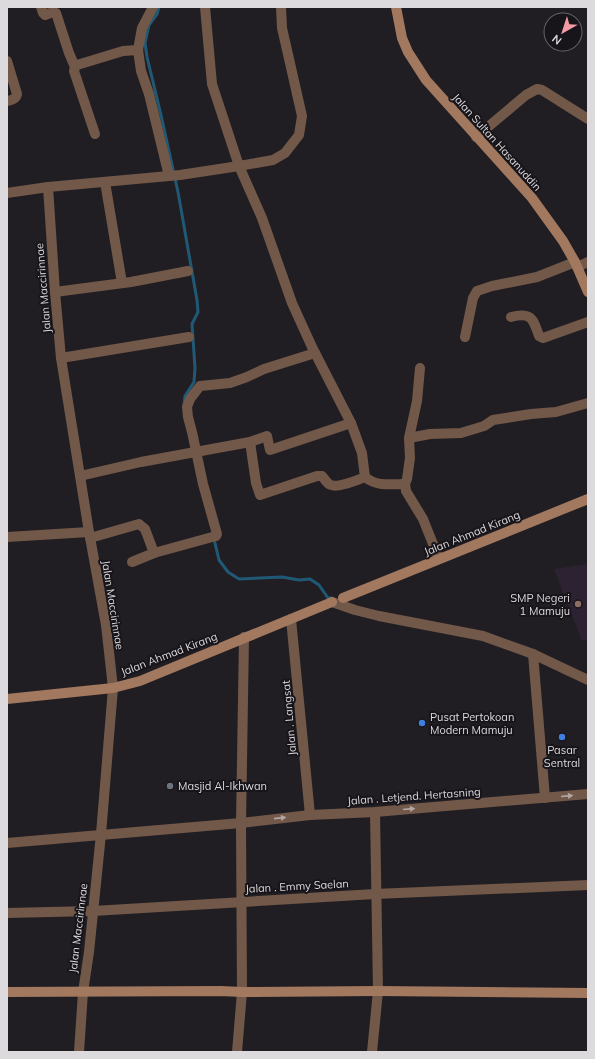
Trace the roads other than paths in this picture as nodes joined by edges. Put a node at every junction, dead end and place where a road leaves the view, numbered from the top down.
1 (41, 7) edge
2 (153, 7) edge
3 (204, 7) edge
4 (281, 7) edge
5 (396, 7) edge
6 (138, 50) junction
7 (7, 61) edge
8 (75, 68) junction
9 (7, 101) edge
10 (588, 119) edge
11 (95, 134) dead end
12 (476, 137) junction
13 (239, 166) junction
14 (175, 175) junction
15 (105, 182) junction
16 (48, 187) junction
17 (7, 193) edge
18 (588, 262) edge
19 (576, 264) junction
20 (188, 271) dead end
21 (122, 283) junction
22 (55, 292) junction
23 (588, 292) edge
24 (510, 317) dead end
25 (588, 322) edge
26 (190, 337) dead end
27 (465, 337) dead end
28 (315, 353) junction
29 (61, 358) junction
30 (420, 368) dead end
31 (588, 403) edge
32 (352, 423) junction
33 (408, 438) junction
34 (250, 442) junction
35 (191, 452) junction
36 (80, 476) junction
37 (366, 477) junction
38 (405, 484) junction
39 (588, 499) edge
40 (89, 535) junction
41 (7, 537) edge
42 (154, 553) junction
43 (439, 559) junction
44 (132, 562) dead end
45 (343, 598) dead end
46 (332, 602) joint
47 (292, 619) junction
48 (244, 637) junction
49 (533, 654) junction
50 (588, 680) edge
51 (113, 688) junction
52 (7, 699) edge
53 (588, 794) edge
54 (545, 798) junction
55 (375, 812) junction
56 (310, 815) junction
57 (241, 823) junction
58 (101, 834) junction
59 (7, 843) edge
60 (588, 885) edge
61 (376, 894) junction
62 (242, 901) junction
63 (93, 911) junction
64 (7, 913) edge
65 (378, 991) junction
66 (7, 992) edge
67 (83, 992) junction
68 (242, 992) junction
69 (588, 994) edge
70 (80, 1052) edge
71 (237, 1052) edge
72 (372, 1052) edge

1 - 8 street
2 - 6 street
3 - 13 street
4 - 13 street
5 - 12 main road, Jalan Sultan Hasanuddin
6 - 8 street
6 - 14 street
7 - 9 street
8 - 11 street
10 - 12 street
12 - 19 main road, Jalan Sultan Hasanuddin
13 - 14 street
13 - 28 street
14 - 15 street
15 - 16 street
15 - 21 street
16 - 17 street
16 - 22 street, Jalan Maccirinnae
18 - 19 street
19 - 23 main road, Jalan Sultan Hasanuddin
19 - 27 street
20 - 21 street
21 - 22 street
22 - 29 street, Jalan Maccirinnae
24 - 25 street
26 - 29 street
28 - 32 street
28 - 35 street
29 - 36 street, Jalan Maccirinnae
30 - 33 street
31 - 33 street
32 - 34 street
32 - 37 street
33 - 38 street
34 - 35 street
34 - 37 street
35 - 36 street
35 - 42 street
36 - 40 street, Jalan Maccirinnae
37 - 38 street
38 - 43 street
39 - 43 main road, Jalan Ahmad Kirang
40 - 41 street
40 - 42 street
40 - 51 street, Jalan Maccirinnae
42 - 44 street
43 - 45 main road, Jalan Ahmad Kirang
46 - 47 main road, Jalan Ahmad Kirang
46 - 49 street
47 - 48 main road, Jalan Ahmad Kirang
47 - 56 street, Jalan . Langsat
48 - 51 main road, Jalan Ahmad Kirang
48 - 57 street
49 - 50 street
49 - 54 street
51 - 52 main road, Jalan Ahmad Kirang
51 - 58 street, Jalan Maccirinnae
54 -> 53 street, Jalan . Letjend. Hertasning
55 -> 54 street, Jalan . Letjend. Hertasning
55 - 56 street, Jalan . Letjend. Hertasning
55 - 61 street
57 -> 56 street, Jalan . Letjend. Hertasning
57 - 58 street, Jalan . Letjend. Hertasning
57 - 62 street
58 - 59 street, Jalan . Letjend. Hertasning
58 - 63 street, Jalan Maccirinnae
60 - 61 street, Jalan . Emmy Saelan
61 - 62 street, Jalan . Emmy Saelan
61 - 65 street
62 - 63 street, Jalan . Emmy Saelan
62 - 68 street
63 - 64 street, Jalan . Emmy Saelan
63 - 67 street, Jalan Maccirinnae
65 - 68 main road
65 - 69 main road
65 - 72 street
66 - 67 main road
67 - 68 main road
67 - 70 street, Jalan Maccirinnae
68 - 71 street

